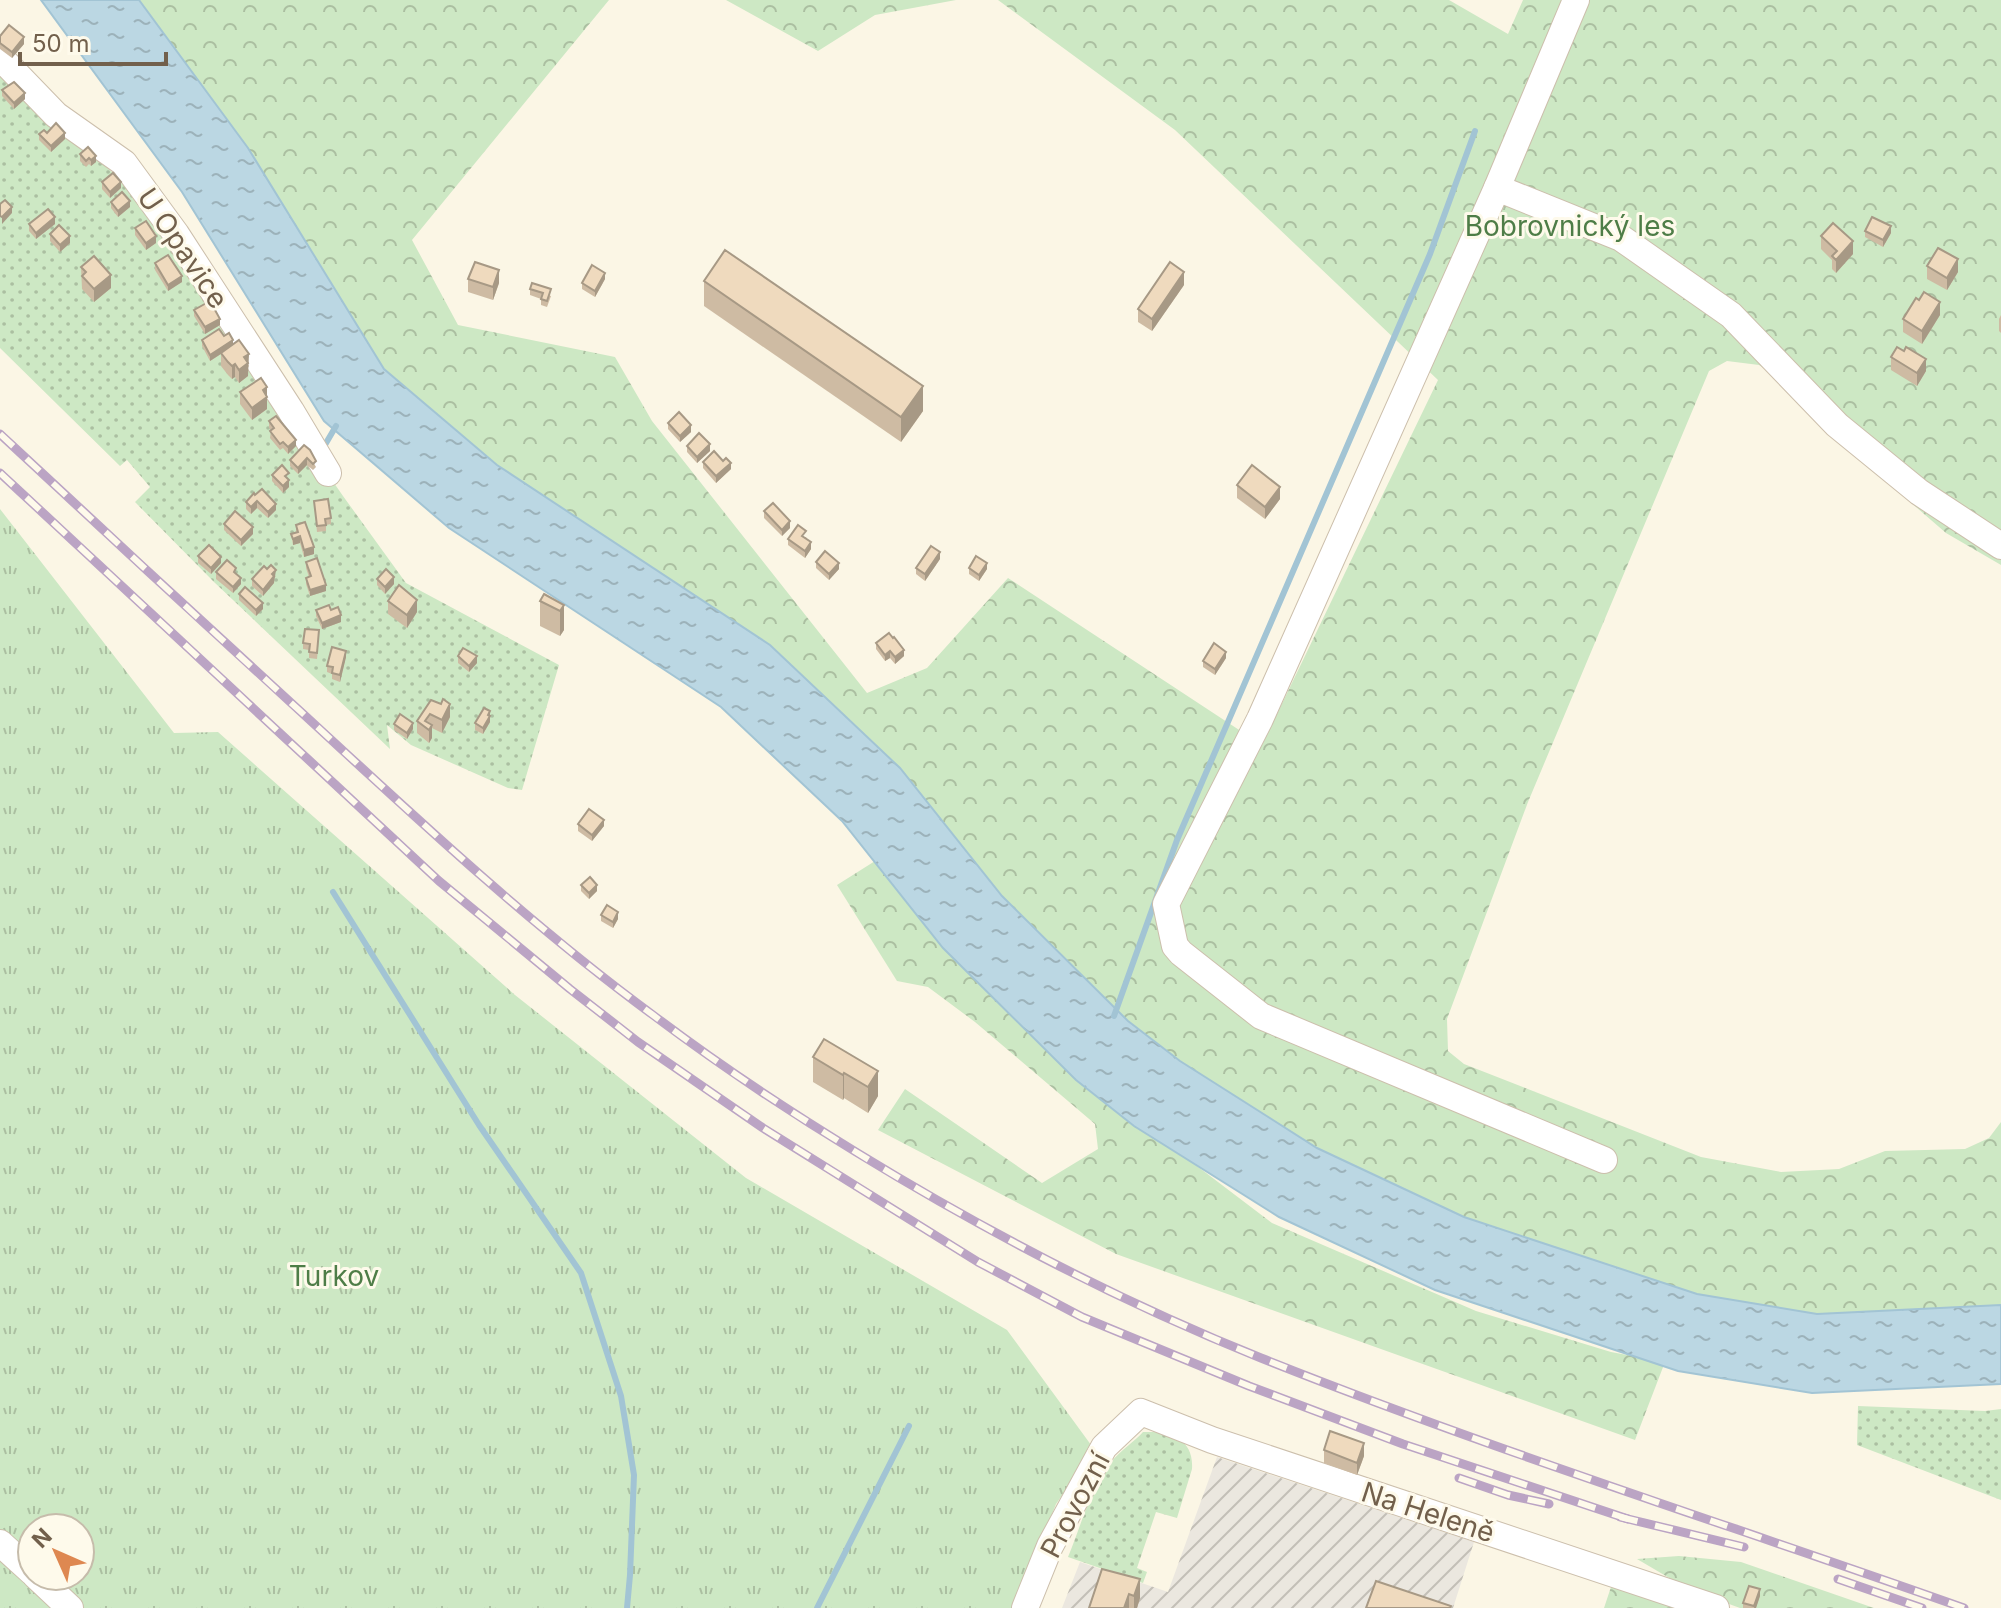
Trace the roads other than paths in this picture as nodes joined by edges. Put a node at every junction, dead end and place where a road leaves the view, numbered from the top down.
1 (1576, 0) edge
2 (0, 57) edge
3 (1497, 188) junction
4 (328, 473) dead end
5 (2001, 546) edge
6 (1604, 1160) dead end
7 (1141, 1412) joint
8 (0, 1543) edge
9 (16, 1558) edge
10 (53, 1592) edge
11 (70, 1608) edge
12 (1025, 1608) edge
13 (1716, 1608) edge

1 - 3 street
2 - 4 street, U Opavice
3 - 5 street
3 - 6 street
7 - 12 street, Provozní
7 - 13 street, Na Heleně
8 - 9 street
10 - 11 street

